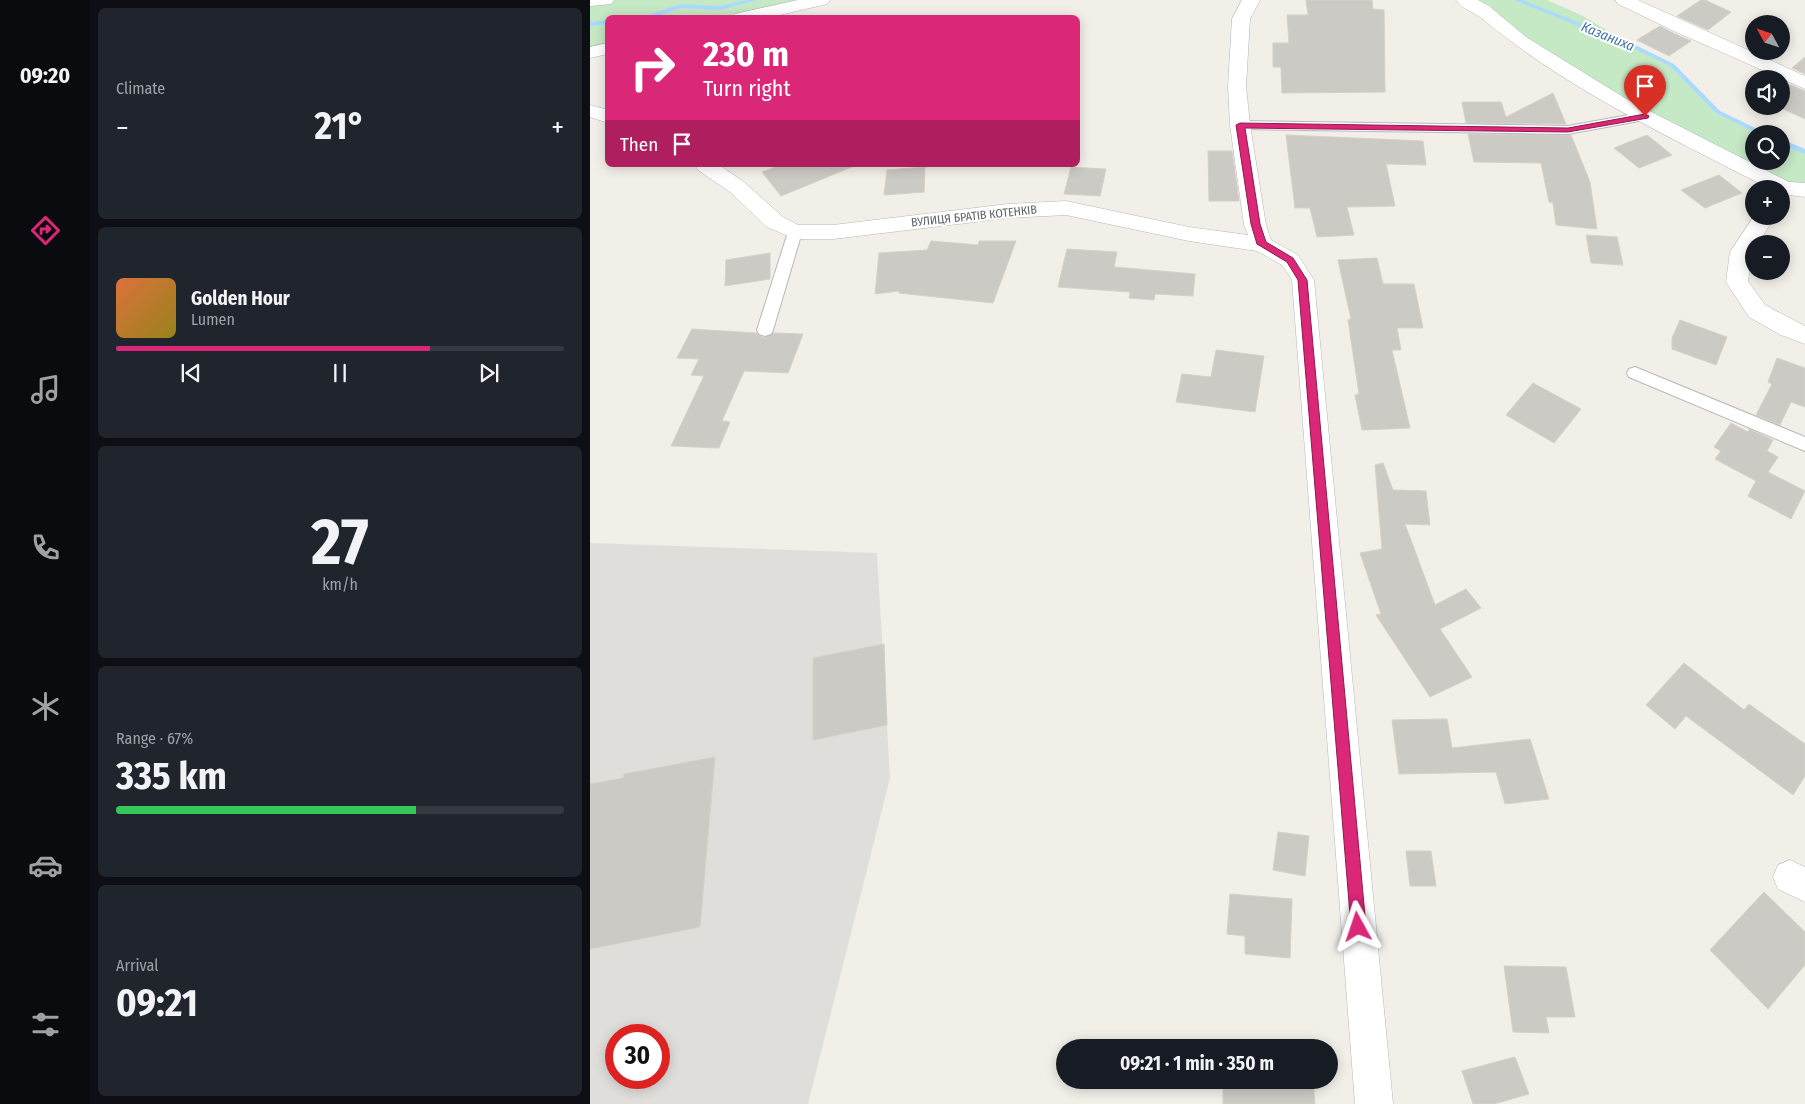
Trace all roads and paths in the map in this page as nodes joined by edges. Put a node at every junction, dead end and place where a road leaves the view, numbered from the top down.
1 (605, 0) edge
2 (821, 0) edge
3 (1251, 0) edge
4 (1465, 0) edge
5 (1624, 0) edge
6 (590, 1) edge
7 (754, 15) edge
8 (605, 49) edge
9 (590, 53) edge
10 (1805, 82) edge
11 (590, 110) edge
12 (605, 116) edge
13 (1645, 116) junction
14 (1240, 125) junction
15 (708, 167) edge
16 (1770, 180) edge
17 (1759, 225) edge
18 (795, 232) junction
19 (1262, 244) junction
20 (765, 330) dead end
21 (1805, 335) edge
22 (1635, 373) dead end
23 (1805, 444) edge
24 (1374, 1104) edge

1 - 6 street
2 - 7 street
3 - 14 street
4 - 13 street
5 - 10 street
8 - 9 street
11 - 12 street
13 - 14 lane
13 - 16 street
14 - 19 street
15 - 18 street, ВУЛИЦЯ БРАТІВ КОТЕНКІВ
17 - 21 street
18 - 19 street, ВУЛИЦЯ БРАТІВ КОТЕНКІВ
18 - 20 lane
19 - 24 street, ВУЛИЦЯ БРАТІВ КОТЕНКІВ
22 - 23 lane

